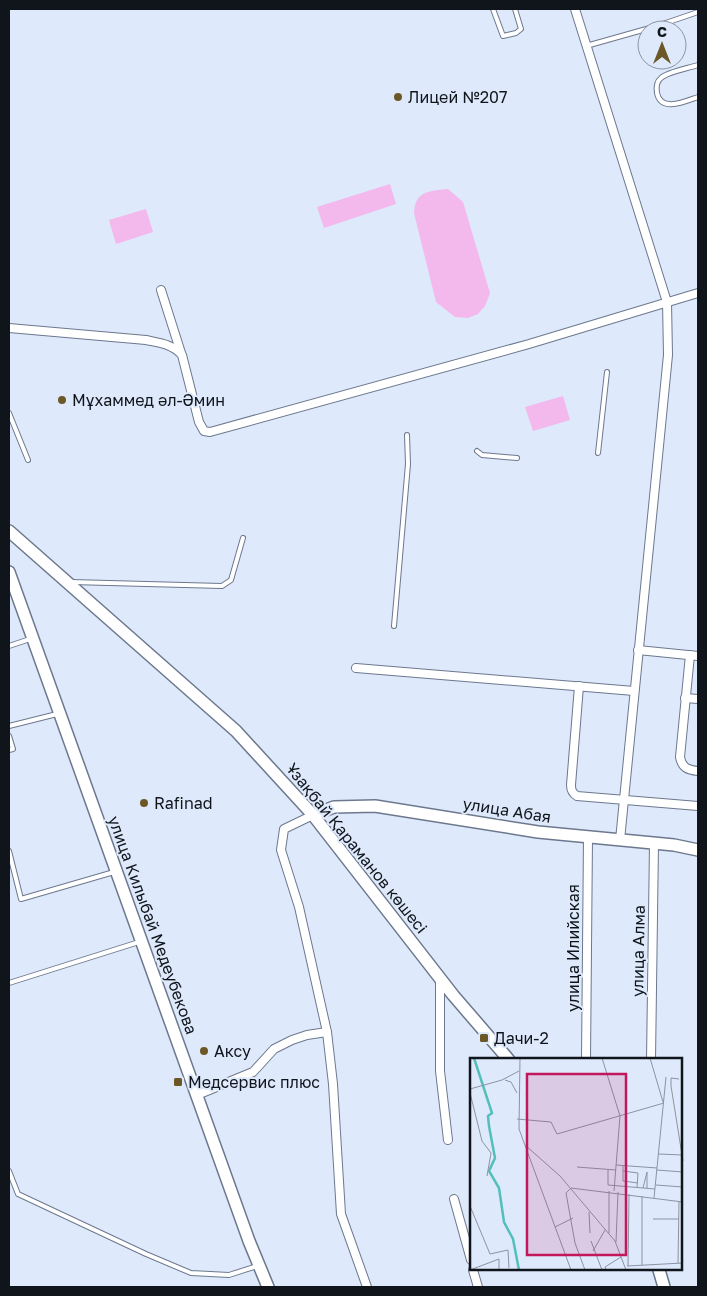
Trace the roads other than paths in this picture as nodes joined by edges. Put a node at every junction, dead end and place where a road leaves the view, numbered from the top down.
1 (493, 9) edge
2 (515, 9) edge
3 (575, 9) edge
4 (698, 12) edge
5 (586, 46) junction
6 (698, 65) edge
7 (698, 97) edge
8 (161, 290) dead end
9 (698, 293) edge
10 (666, 302) junction
11 (9, 328) edge
12 (182, 355) junction
13 (607, 372) dead end
14 (9, 413) edge
15 (407, 435) dead end
16 (477, 451) dead end
17 (598, 453) dead end
18 (517, 458) dead end
19 (28, 460) dead end
20 (9, 531) edge
21 (243, 538) dead end
22 (9, 572) edge
23 (66, 582) junction
24 (394, 626) dead end
25 (33, 639) junction
26 (9, 646) edge
27 (638, 650) junction
28 (690, 655) junction
29 (698, 656) edge
30 (356, 668) dead end
31 (579, 686) junction
32 (634, 691) junction
33 (685, 698) junction
34 (698, 699) edge
35 (60, 714) junction
36 (9, 726) edge
37 (9, 736) edge
38 (9, 750) edge
39 (698, 771) edge
40 (623, 800) junction
41 (698, 806) edge
42 (313, 816) junction
43 (588, 837) junction
44 (620, 840) junction
45 (654, 844) junction
46 (698, 850) edge
47 (9, 851) edge
48 (116, 871) junction
49 (141, 941) junction
50 (440, 977) junction
51 (9, 983) edge
52 (327, 1032) junction
53 (507, 1058) edge
54 (586, 1058) edge
55 (650, 1058) edge
56 (197, 1095) junction
57 (448, 1140) dead end
58 (9, 1172) edge
59 (454, 1199) dead end
60 (470, 1256) edge
61 (259, 1266) junction
62 (474, 1271) edge
63 (659, 1271) edge
64 (268, 1287) edge
65 (367, 1287) edge
66 (478, 1287) edge
67 (664, 1287) edge

1 - 2 lane
3 - 5 street
4 - 5 lane
5 - 10 street
6 - 7 lane
8 - 12 street
9 - 10 street
10 - 12 street
10 - 27 street
11 - 12 street
13 - 17 lane
14 - 19 lane
15 - 24 lane
16 - 18 lane
20 - 23 street, Ұзақбай Қараманов көшесі
21 - 23 lane
22 - 25 street, улица Килыбай Медеубекова
23 - 42 street, Ұзақбай Қараманов көшесі
25 - 26 lane
25 - 35 street, улица Килыбай Медеубекова
27 - 28 street
27 - 32 street
28 - 29 street
28 - 33 street
30 - 31 street
31 - 32 street
31 - 40 street
32 - 40 street
33 - 34 street
33 - 39 street
35 - 36 lane
35 - 48 street, улица Килыбай Медеубекова
37 - 38 lane
40 - 41 street
40 - 44 street
42 - 43 street, улица Абая
42 - 50 street, Ұзақбай Қараманов көшесі
42 - 52 street
43 - 44 street, улица Абая
43 - 54 street, улица Илийская
44 - 45 street, улица Абая
45 - 46 street, улица Абая
45 - 55 street, улица Алма
47 - 48 lane
48 - 49 street, улица Килыбай Медеубекова
49 - 51 lane
49 - 56 street, улица Килыбай Медеубекова
50 - 53 street, Ұзақбай Қараманов көшесі
50 - 57 street
52 - 56 street
52 - 65 street
56 - 61 street, улица Килыбай Медеубекова
58 - 61 lane
59 - 60 street
61 - 64 street, улица Килыбай Медеубекова
62 - 66 street
63 - 67 street

